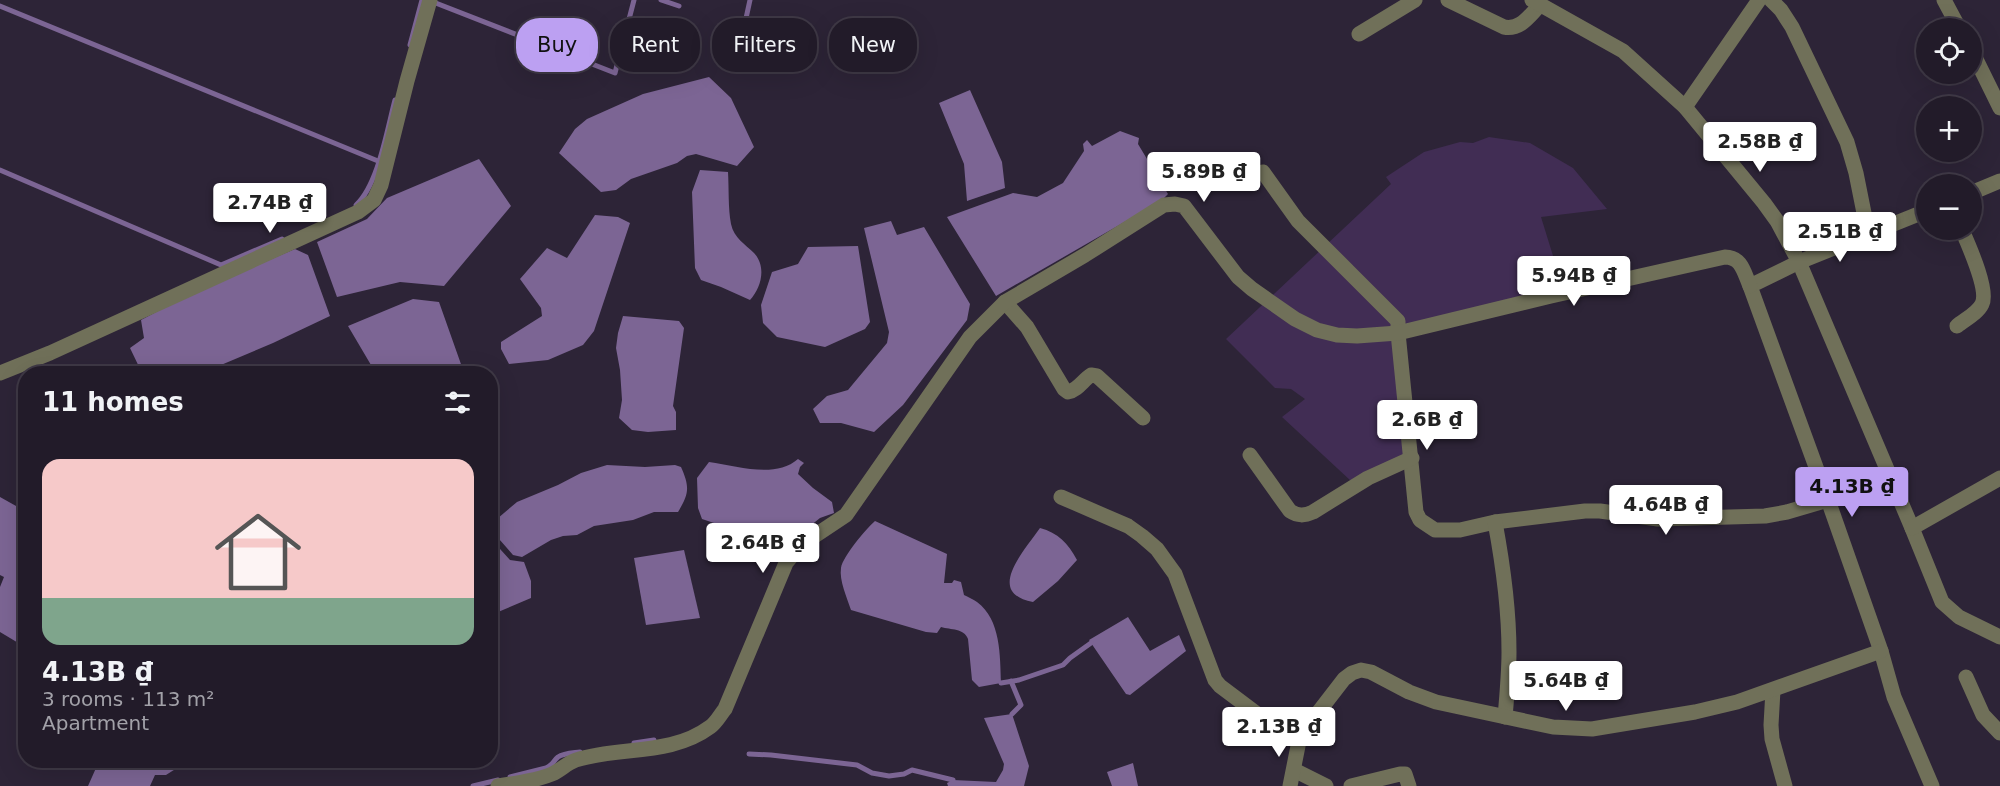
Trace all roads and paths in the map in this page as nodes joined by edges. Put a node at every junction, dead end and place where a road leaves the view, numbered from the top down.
1 (430, 0) edge
2 (1415, 0) edge
3 (1448, 0) edge
4 (1759, 0) edge
5 (1771, 0) edge
6 (1944, 0) edge
7 (1536, 3) edge
8 (1954, 18) edge
9 (1359, 34) dead end
10 (1982, 71) edge
11 (1685, 106) junction
12 (2000, 108) edge
13 (1263, 172) dead end
14 (2000, 181) edge
15 (1982, 188) edge
16 (1916, 215) edge
17 (1868, 233) junction
18 (1966, 240) edge
19 (1799, 262) junction
20 (1750, 286) junction
21 (1005, 302) junction
22 (1957, 326) dead end
23 (1398, 333) junction
24 (0, 373) edge
25 (1143, 418) dead end
26 (1250, 455) dead end
27 (1412, 458) junction
28 (2000, 478) edge
29 (1061, 497) dead end
30 (1828, 500) junction
31 (1495, 522) junction
32 (1912, 528) junction
33 (2000, 637) edge
34 (1881, 651) junction
35 (1966, 677) dead end
36 (1773, 690) junction
37 (1505, 717) junction
38 (2000, 733) edge
39 (1300, 736) junction
40 (1293, 770) junction
41 (498, 786) edge
42 (1290, 786) edge
43 (1326, 786) edge
44 (1352, 786) edge
45 (1409, 786) edge
46 (1785, 786) edge
47 (1932, 786) edge

1 - 24 street
2 - 9 street
3 - 7 street
4 - 11 street
5 - 17 street
6 - 8 street
7 - 11 street
10 - 12 street
11 - 19 street
13 - 23 street
14 - 15 street
16 - 17 street
17 - 19 street
18 - 22 street
19 - 20 street
19 - 32 street
20 - 23 street
20 - 30 street
21 - 23 street
21 - 25 street
21 - 41 street
23 - 27 street
26 - 27 street
27 - 31 street
28 - 32 street
29 - 39 street
30 - 31 street
30 - 34 street
31 - 37 street
32 - 33 street
34 - 36 street
34 - 47 street
35 - 38 street
36 - 37 street
36 - 46 street
37 - 39 street
39 - 40 street
40 - 42 street
40 - 43 street
44 - 45 street

